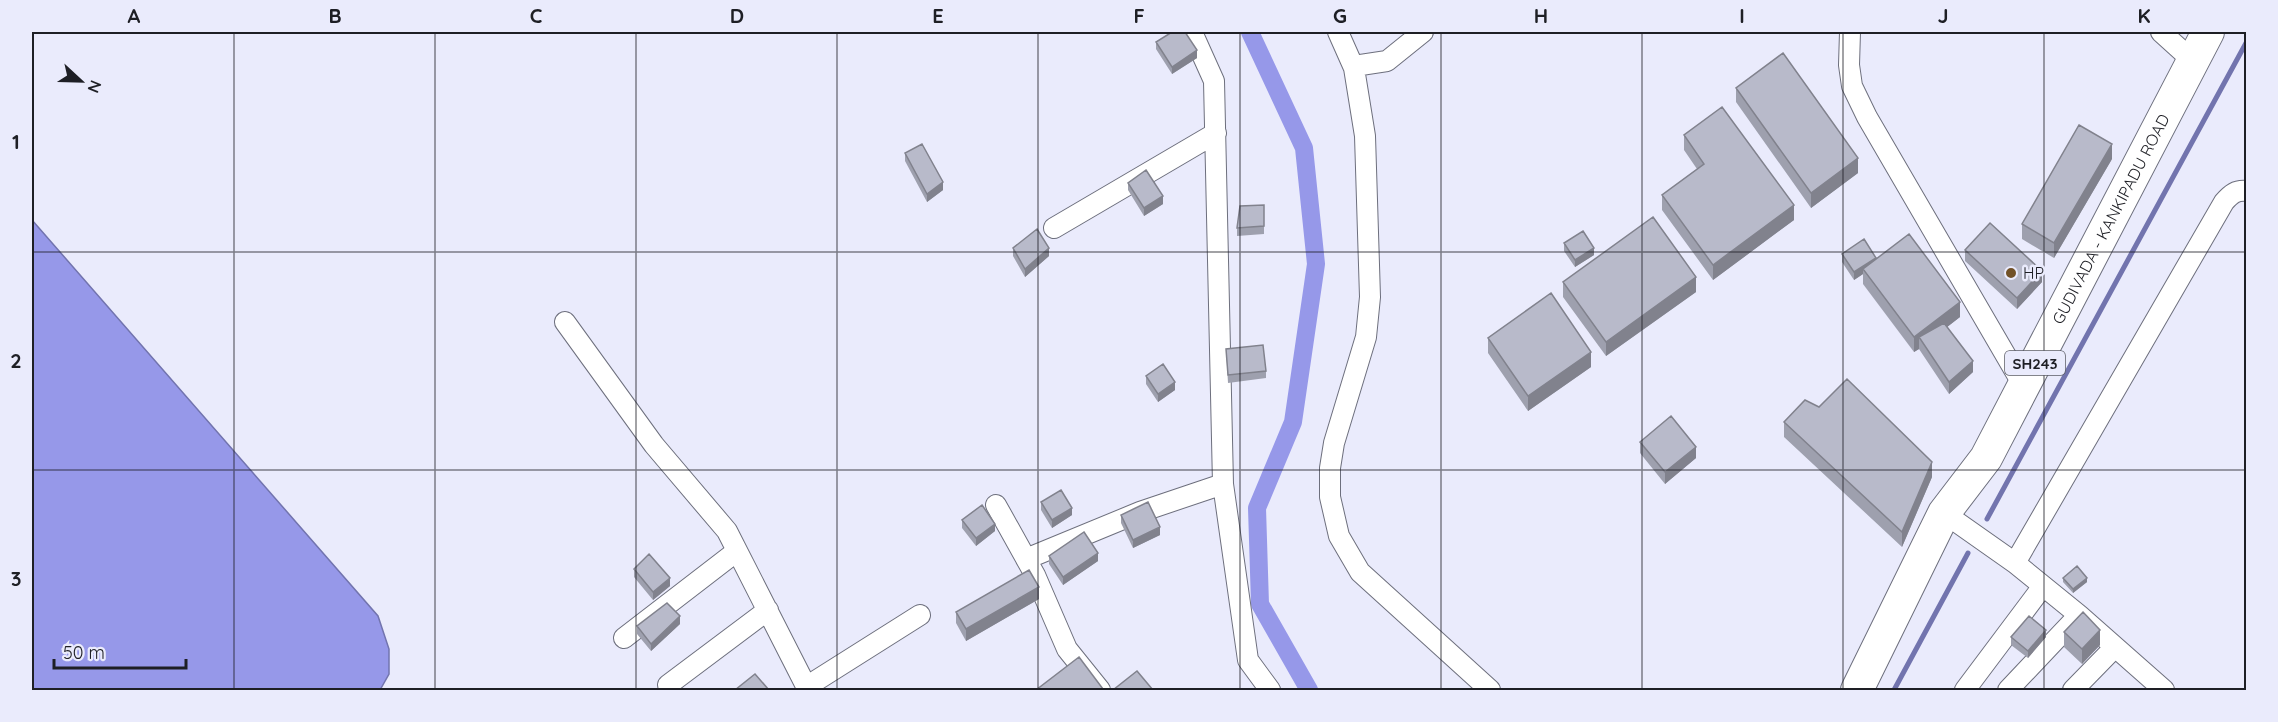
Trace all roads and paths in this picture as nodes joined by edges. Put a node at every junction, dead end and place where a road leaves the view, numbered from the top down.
1 (1192, 32) edge
2 (1338, 32) edge
3 (1423, 32) edge
4 (1850, 32) edge
5 (2161, 32) edge
6 (2208, 32) edge
7 (2193, 61) junction
8 (1354, 66) junction
9 (1216, 133) junction
10 (2247, 191) edge
11 (1054, 228) dead end
12 (565, 321) dead end
13 (2023, 385) junction
14 (1223, 484) junction
15 (996, 505) dead end
16 (1944, 513) junction
17 (737, 551) junction
18 (1026, 559) junction
19 (2015, 563) junction
20 (2043, 586) junction
21 (768, 610) junction
22 (920, 615) dead end
23 (2079, 615) junction
24 (624, 638) dead end
25 (2115, 647) junction
26 (668, 685) dead end
27 (2152, 687) edge
28 (807, 688) edge
29 (1100, 690) edge
30 (1270, 690) edge
31 (1490, 690) edge
32 (1857, 690) edge
33 (1965, 690) edge
34 (2007, 690) edge
35 (2073, 690) edge

1 - 9 street
2 - 8 street
3 - 8 street
4 - 13 street
5 - 7 street
6 - 7 main road, GUDIVADA - KANKIPADU ROAD / SH243
7 - 13 main road, GUDIVADA - KANKIPADU ROAD / SH243
8 - 31 street
9 - 11 street
9 - 14 street
10 - 19 street
12 - 17 street
13 - 16 main road, GUDIVADA - KANKIPADU ROAD / SH243
14 - 18 street
14 - 30 street
15 - 18 street
16 - 19 street
16 - 32 main road, GUDIVADA - KANKIPADU ROAD / SH243
17 - 21 street
17 - 24 street
18 - 29 street
19 - 20 street
20 - 23 street
20 - 33 street
21 - 26 street
21 - 28 street
22 - 28 street
23 - 25 street
23 - 34 street
25 - 27 street
25 - 35 street

